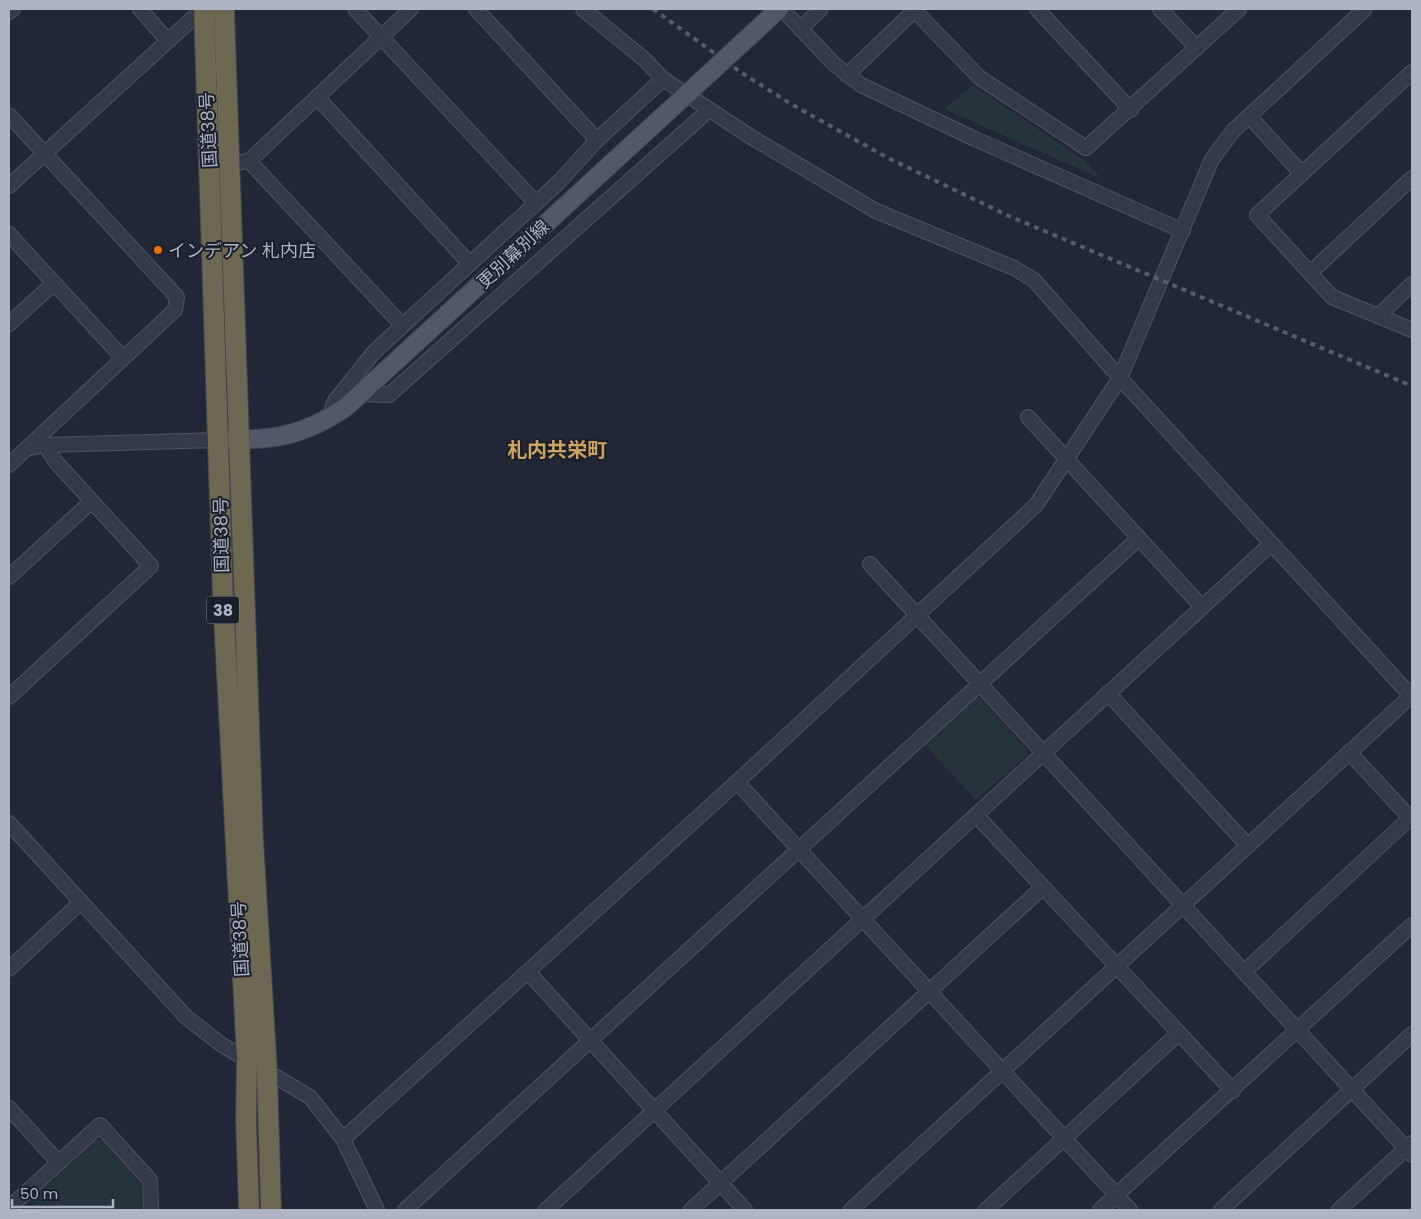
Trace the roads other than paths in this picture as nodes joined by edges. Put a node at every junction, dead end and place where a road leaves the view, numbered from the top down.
1 (13, 9) edge
2 (140, 9) edge
3 (203, 9) edge
4 (224, 9) edge
5 (354, 9) edge
6 (411, 9) edge
7 (476, 9) edge
8 (583, 9) edge
9 (781, 9) edge
10 (821, 9) edge
11 (915, 9) edge
12 (1037, 9) edge
13 (1160, 9) edge
14 (1239, 9) edge
15 (1365, 9) edge
16 (9, 12) edge
17 (800, 29) junction
18 (380, 37) junction
19 (168, 41) junction
20 (1197, 48) junction
21 (1412, 72) edge
22 (847, 75) junction
23 (663, 79) junction
24 (316, 97) junction
25 (709, 110) junction
26 (1131, 110) junction
27 (9, 115) edge
28 (1250, 116) junction
29 (597, 140) junction
30 (44, 153) junction
31 (249, 161) junction
32 (219, 165) junction
33 (1302, 174) junction
34 (1412, 178) edge
35 (9, 186) edge
36 (536, 203) junction
37 (1183, 231) junction
38 (9, 234) edge
39 (470, 264) junction
40 (1310, 273) junction
41 (54, 282) junction
42 (1412, 284) edge
43 (1378, 316) junction
44 (9, 324) edge
45 (402, 325) junction
46 (1412, 330) edge
47 (122, 357) junction
48 (1120, 378) junction
49 (360, 394) junction
50 (1028, 417) dead end
51 (328, 419) junction
52 (219, 440) junction
53 (240, 440) junction
54 (44, 445) junction
55 (26, 449) junction
56 (1066, 459) junction
57 (9, 465) edge
58 (91, 502) junction
59 (1139, 538) junction
60 (1271, 544) junction
61 (870, 564) dead end
62 (9, 577) edge
63 (1202, 607) junction
64 (917, 617) junction
65 (980, 684) junction
66 (1108, 693) junction
67 (9, 697) edge
68 (1412, 697) edge
69 (1349, 752) junction
70 (1043, 753) junction
71 (737, 782) junction
72 (977, 816) junction
73 (1411, 819) edge
74 (11, 831) edge
75 (1248, 846) junction
76 (799, 850) junction
77 (1043, 887) junction
78 (81, 902) junction
79 (1183, 905) junction
80 (862, 918) junction
81 (1412, 925) edge
82 (1117, 966) junction
83 (9, 969) edge
84 (528, 972) junction
85 (1244, 972) junction
86 (930, 992) junction
87 (1298, 1030) junction
88 (1179, 1033) junction
89 (1412, 1034) edge
90 (590, 1040) junction
91 (247, 1058) junction
92 (267, 1070) junction
93 (1003, 1072) junction
94 (1352, 1089) junction
95 (1233, 1091) junction
96 (9, 1108) edge
97 (654, 1110) junction
98 (1064, 1138) junction
99 (343, 1139) junction
100 (1410, 1149) edge
101 (58, 1162) junction
102 (720, 1183) junction
103 (1116, 1196) junction
104 (9, 1208) edge
105 (151, 1210) edge
106 (249, 1210) edge
107 (271, 1210) edge
108 (377, 1210) edge
109 (405, 1210) edge
110 (546, 1210) edge
111 (691, 1210) edge
112 (744, 1210) edge
113 (851, 1210) edge
114 (986, 1210) edge
115 (1100, 1210) edge
116 (1130, 1210) edge
117 (1221, 1210) edge
118 (1339, 1210) edge

1 - 16 street
2 - 19 street
3 - 19 street
3 - 32 highway, 国道38号 / 38
4 - 32 highway, 国道38号 / 38
5 - 18 street
6 - 18 street
7 - 29 street
8 - 23 street
9 - 17 street
9 - 49 main road, 更別幕別線, bridge
10 - 17 street
11 - 22 street
11 - 26 street
12 - 26 street
13 - 20 street
14 - 20 street
15 - 28 street
17 - 22 street
18 - 24 street
18 - 36 street
19 - 30 street
20 - 26 street
21 - 33 street
22 - 37 street
23 - 25 street
23 - 29 street
24 - 31 street
24 - 39 street
25 - 48 street
25 - 49 street
27 - 30 street
28 - 33 street
28 - 37 street
29 - 36 street
30 - 35 street
30 - 47 street
31 - 32 street
31 - 45 street
32 - 52 highway, 国道38号 / 38
32 - 53 highway, 国道38号 / 38
33 - 40 street
34 - 40 street
36 - 39 street
37 - 48 street
38 - 41 street
39 - 45 street
40 - 43 street
41 - 44 street
41 - 47 street
42 - 43 street
43 - 46 street
45 - 51 street
47 - 55 street
48 - 56 street
48 - 60 street
49 - 51 main road, 更別幕別線
50 - 56 street
51 - 53 main road, 更別幕別線
52 - 53 main road, 更別幕別線
52 - 54 street
52 - 91 highway, 国道38号 / 38
53 - 92 highway, 国道38号 / 38
54 - 55 street
54 - 58 street
55 - 57 street
56 - 59 street
56 - 64 street
58 - 62 street
58 - 67 street
59 - 63 street
59 - 65 street
60 - 63 street
60 - 68 street
61 - 64 street
63 - 66 street
64 - 65 street
64 - 71 street
65 - 70 street
65 - 76 street
66 - 70 street
66 - 75 street
68 - 69 street
69 - 73 street
69 - 75 street
70 - 72 street
70 - 79 street
71 - 76 street
71 - 84 street
72 - 77 street
72 - 80 street
73 - 85 street
74 - 78 street
75 - 79 street
76 - 80 street
76 - 90 street
77 - 82 street
77 - 86 street
78 - 83 street
78 - 91 street
79 - 82 street
79 - 85 street
80 - 86 street
80 - 97 street
81 - 87 street
82 - 88 street
82 - 93 street
84 - 90 street
84 - 99 street
85 - 87 street
86 - 93 street
86 - 102 street
87 - 94 street
87 - 95 street
88 - 95 street
88 - 98 street
89 - 94 street
90 - 97 street
90 - 109 street
91 - 92 street
91 - 106 highway, 国道38号 / 38
92 - 99 street
92 - 107 highway, 国道38号 / 38
93 - 98 street
93 - 113 street
94 - 100 street
94 - 117 street
95 - 103 street
96 - 101 street
97 - 102 street
97 - 110 street
98 - 103 street
98 - 114 street
99 - 108 street
100 - 118 street
101 - 104 street
101 - 105 street
102 - 111 street
102 - 112 street
103 - 115 street
103 - 116 street

